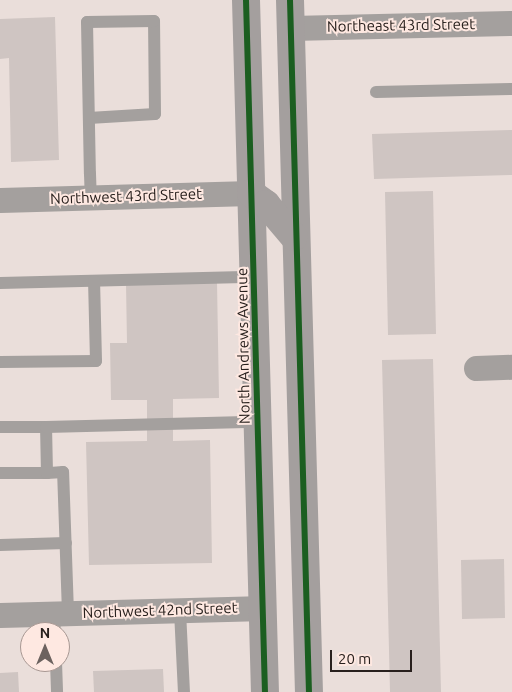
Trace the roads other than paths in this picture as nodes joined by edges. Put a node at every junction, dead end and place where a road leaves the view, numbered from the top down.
1 (246, 0) edge
2 (290, 0) edge
3 (512, 23) edge
4 (291, 28) junction
5 (512, 89) edge
6 (376, 92) dead end
7 (89, 118) junction
8 (252, 193) junction
9 (91, 197) junction
10 (0, 200) edge
11 (294, 237) junction
12 (254, 277) junction
13 (94, 281) junction
14 (0, 283) edge
15 (0, 362) edge
16 (512, 367) edge
17 (476, 368) dead end
18 (258, 422) junction
19 (0, 427) edge
20 (46, 427) junction
21 (0, 473) edge
22 (47, 473) junction
23 (66, 543) junction
24 (0, 545) edge
25 (261, 608) junction
26 (180, 611) junction
27 (0, 615) edge
28 (59, 620) edge
29 (56, 672) edge
30 (57, 692) edge
31 (184, 692) edge
32 (265, 692) edge
33 (308, 692) edge

1 - 8 main road, North Andrews Avenue
2 - 4 main road
3 - 4 street, Northeast 43rd Street
4 - 11 main road
5 - 6 lane
7 - 7 lane
7 - 9 lane
8 - 9 street, Northwest 43rd Street
8 - 11 main road
8 - 12 main road, North Andrews Avenue
9 - 10 street, Northwest 43rd Street
11 - 33 main road
12 - 13 lane
12 - 18 main road, North Andrews Avenue
13 - 14 lane
13 - 15 lane
16 - 17 street
18 - 20 lane
18 - 25 main road, North Andrews Avenue
19 - 20 lane
20 - 22 lane
21 - 22 lane
22 - 23 lane
23 - 24 lane
23 - 28 lane
25 - 26 street, Northwest 42nd Street
25 - 32 main road, North Andrews Avenue
26 - 28 street, Northwest 42nd Street
26 - 31 lane
27 - 28 street, Northwest 42nd Street
29 - 30 lane

